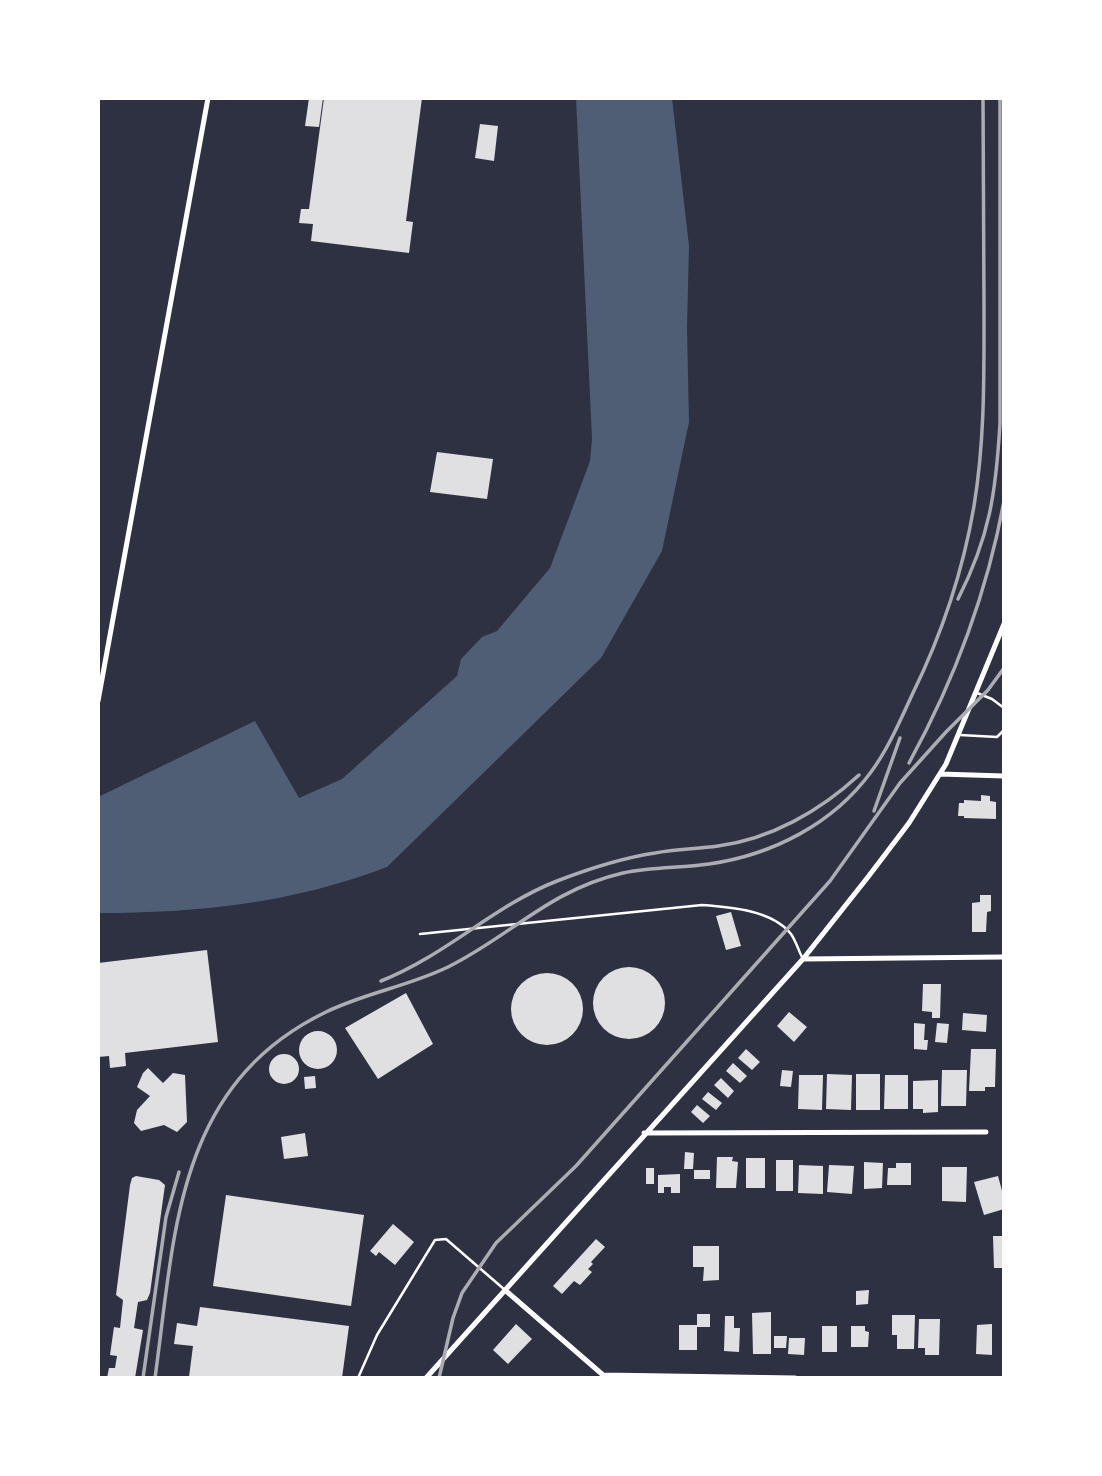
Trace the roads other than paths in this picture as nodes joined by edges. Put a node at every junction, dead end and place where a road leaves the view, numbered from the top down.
1 (208, 98) edge
2 (1004, 624) edge
3 (977, 693) junction
4 (98, 701) edge
5 (1004, 708) edge
6 (1004, 730) edge
7 (960, 735) junction
8 (940, 774) junction
9 (1004, 776) edge
10 (420, 934) dead end
11 (1004, 957) edge
12 (803, 960) junction
13 (986, 1132) dead end
14 (644, 1133) junction
15 (505, 1290) junction
16 (612, 1377) edge
17 (358, 1378) edge
18 (426, 1378) edge
19 (765, 1378) edge
20 (795, 1378) edge

1 - 4 street
2 - 3 street
3 - 5 lane
3 - 7 street
6 - 7 lane
7 - 8 street
8 - 9 street
8 - 12 street
10 - 12 lane
11 - 12 street
12 - 14 street
13 - 14 street
14 - 15 street
15 - 16 street
15 - 17 lane
15 - 18 street
16 - 19 street
19 - 20 street

